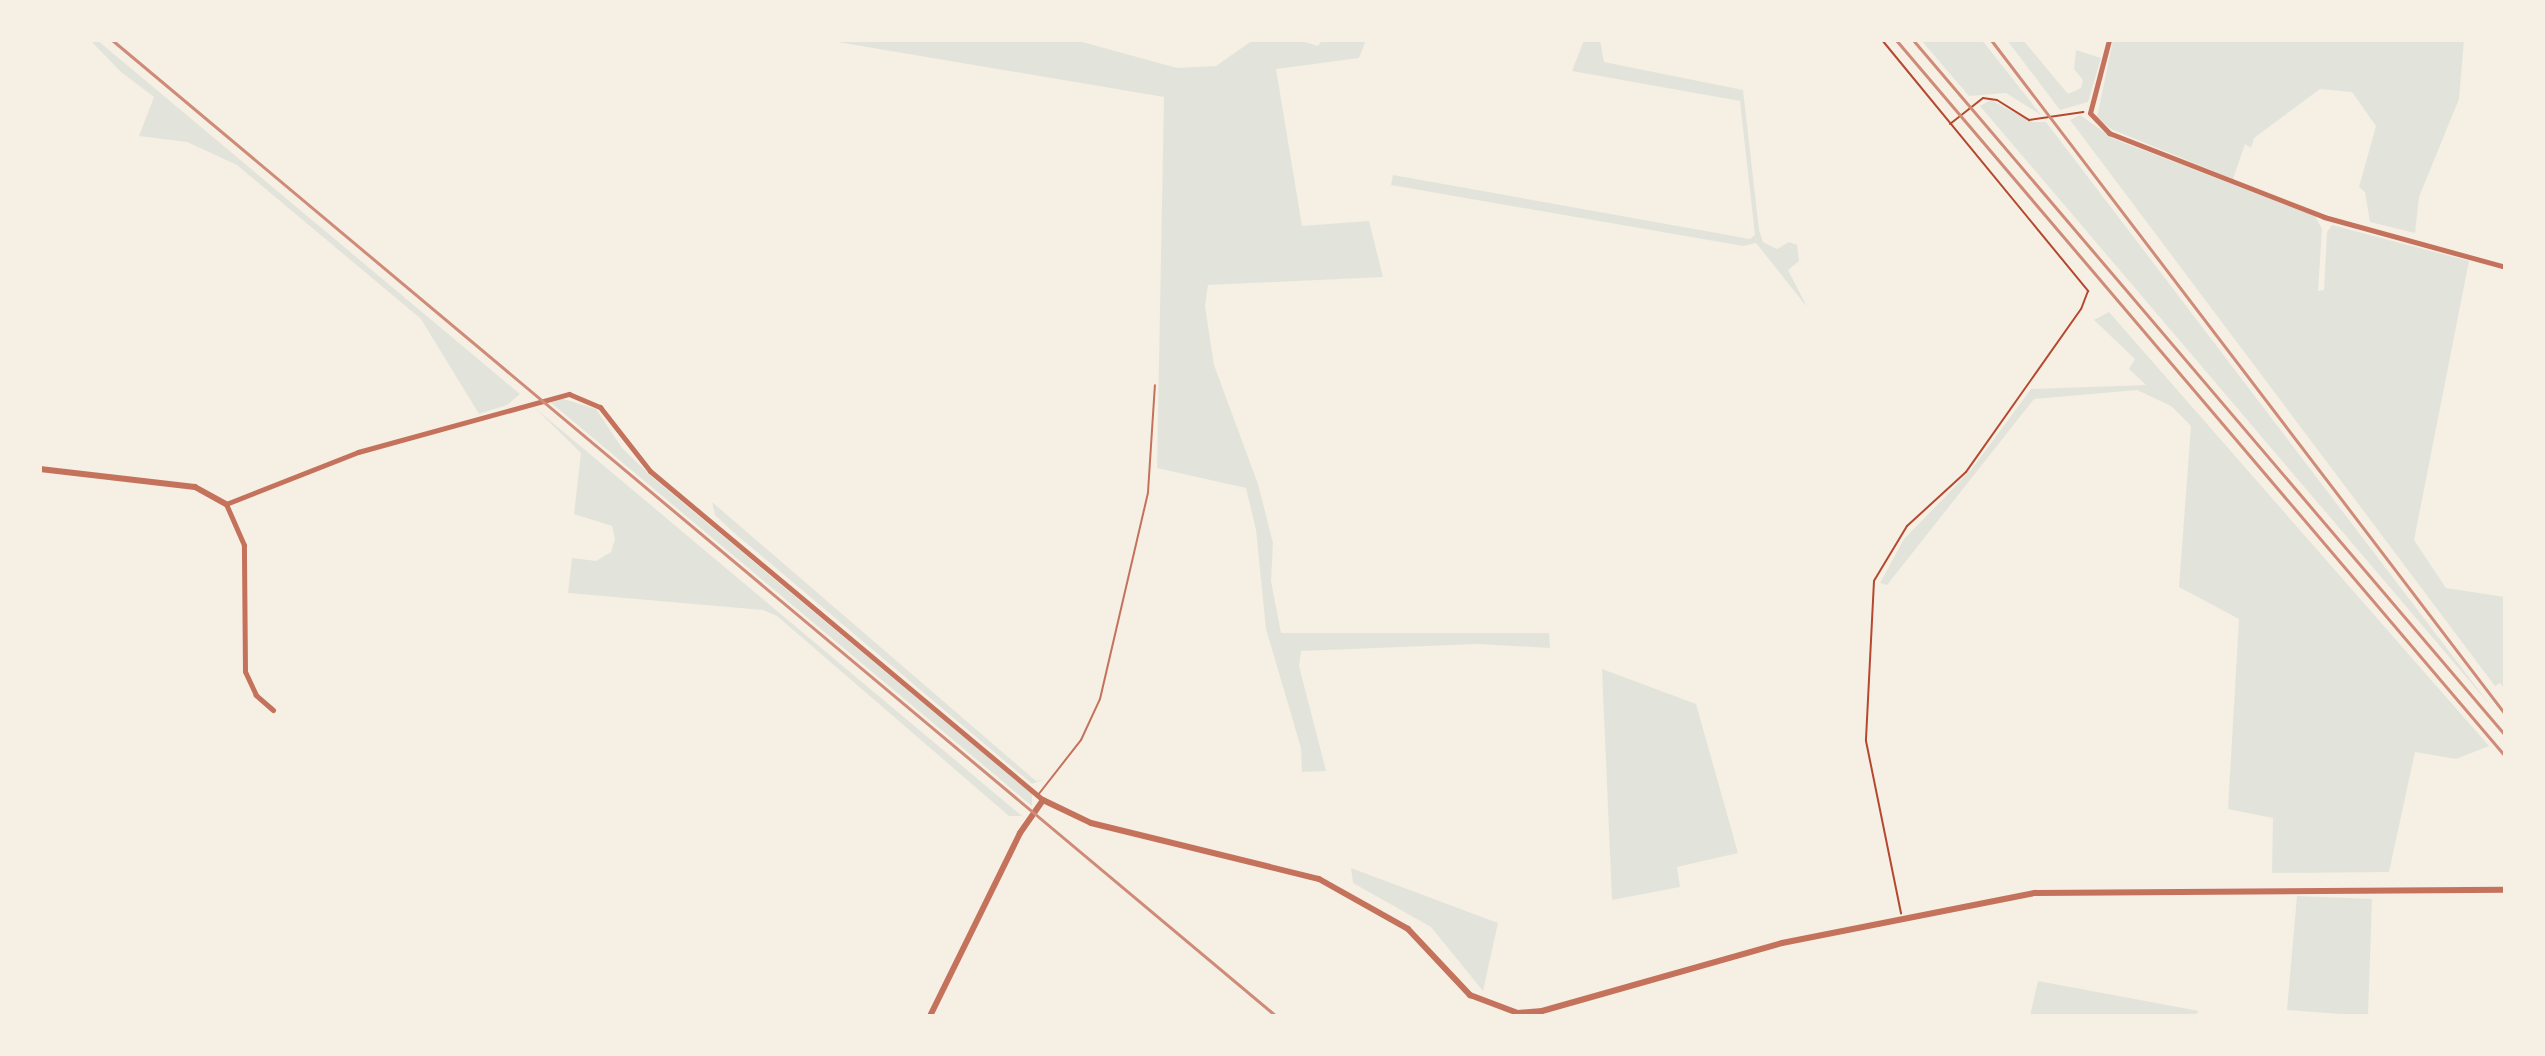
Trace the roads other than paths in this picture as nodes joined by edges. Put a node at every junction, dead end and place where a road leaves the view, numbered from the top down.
1 (2109, 40) edge
2 (2505, 267) edge
3 (1155, 385) dead end
4 (40, 469) edge
5 (226, 504) junction
6 (273, 710) dead end
7 (1040, 798) junction
8 (2505, 890) edge
9 (930, 1016) edge

1 - 2 street
3 - 7 lane
4 - 5 street
5 - 6 street
5 - 7 street
7 - 8 street
7 - 9 street

